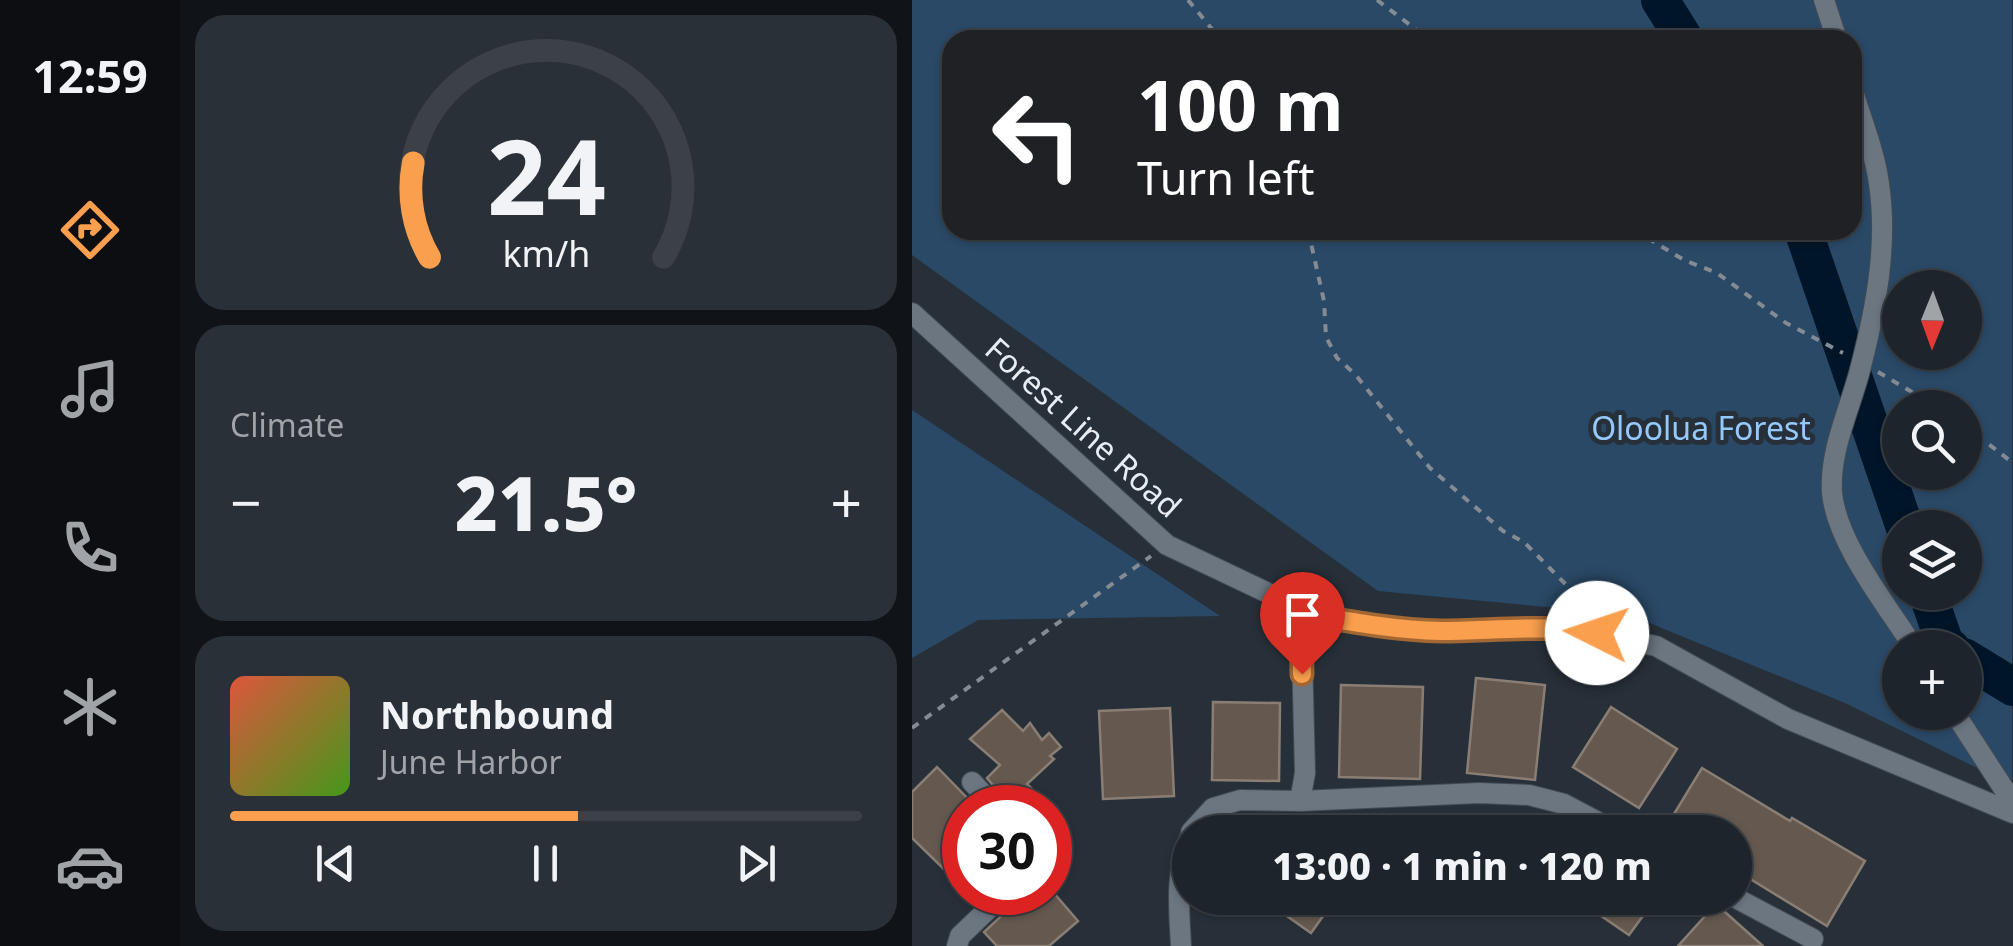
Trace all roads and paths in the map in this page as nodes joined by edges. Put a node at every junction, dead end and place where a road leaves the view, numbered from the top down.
1 (1188, 0) edge
2 (1378, 0) edge
3 (1824, 0) edge
4 (1213, 30) edge
5 (1417, 30) edge
6 (1834, 30) edge
7 (1862, 122) edge
8 (1310, 240) edge
9 (1651, 240) edge
10 (912, 313) edge
11 (1862, 363) junction
12 (1908, 390) edge
13 (1982, 439) edge
14 (2012, 463) edge
15 (1167, 545) junction
16 (1301, 613) junction
17 (1903, 630) edge
18 (1619, 637) junction
19 (912, 728) edge
20 (1965, 730) edge
21 (972, 782) dead end
22 (975, 785) edge
23 (1300, 801) junction
24 (2012, 803) edge
25 (2012, 813) edge
26 (1207, 815) edge
27 (1585, 815) edge
28 (1752, 907) edge
29 (982, 915) edge
30 (1179, 915) edge
31 (1812, 939) dead end
32 (957, 946) edge
33 (1181, 946) edge

1 - 4 path
2 - 5 path
3 - 6 street
7 - 11 street
8 - 18 path
9 - 11 path
10 - 15 street, Forest Line Road
11 - 12 path
11 - 17 street
13 - 14 path
15 - 16 street, Forest Line Road
15 - 19 path
16 - 18 street, Forest Line Road
16 - 23 street
18 - 25 street, Forest Line Road
20 - 24 street
21 - 22 street
23 - 26 street
23 - 27 street
28 - 31 street
29 - 32 street
30 - 33 street

